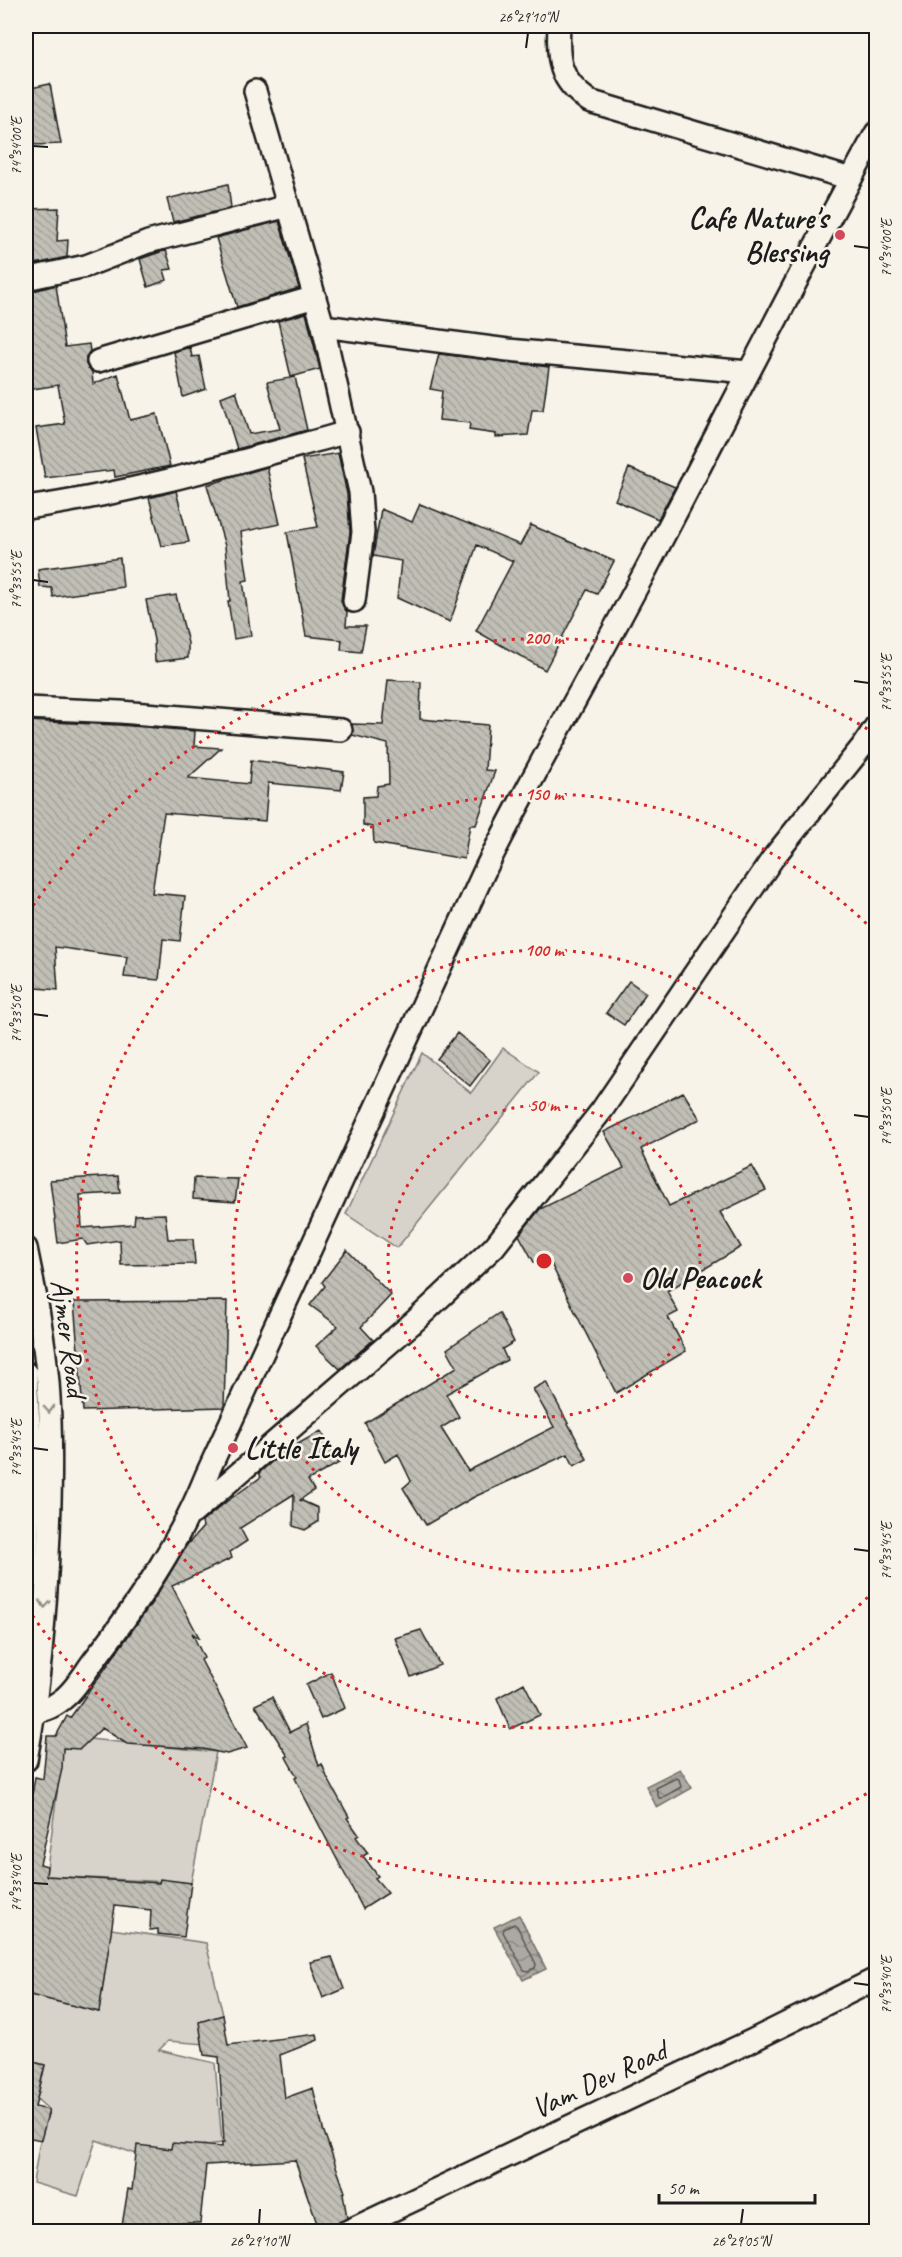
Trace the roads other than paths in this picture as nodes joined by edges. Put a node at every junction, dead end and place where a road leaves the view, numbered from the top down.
1 (559, 26) edge
2 (255, 92) dead end
3 (876, 133) edge
4 (851, 179) junction
5 (288, 206) junction
6 (26, 279) edge
7 (315, 297) junction
8 (323, 326) junction
9 (98, 361) dead end
10 (748, 372) junction
11 (348, 432) junction
12 (26, 508) edge
13 (354, 601) dead end
14 (26, 708) edge
15 (876, 726) edge
16 (341, 730) dead end
17 (26, 1248) edge
18 (34, 1380) edge
19 (190, 1515) junction
20 (26, 1577) edge
21 (30, 1712) edge
22 (26, 1760) edge
23 (876, 1979) edge
24 (346, 2232) edge

1 - 4 street
2 - 5 street
3 - 4 street
4 - 10 street
5 - 6 street
5 - 7 street
7 - 8 street
7 - 9 street
8 - 10 street
8 - 11 street
10 - 19 street
11 - 12 street
11 - 13 street
14 - 16 street
15 - 19 street
17 - 18 street, Ajmer Road
18 - 20 street, Ajmer Road
18 -> 21 street, Ajmer Road
19 - 21 street
21 - 22 street, Ajmer Road
23 - 24 street, Vam Dev Road

